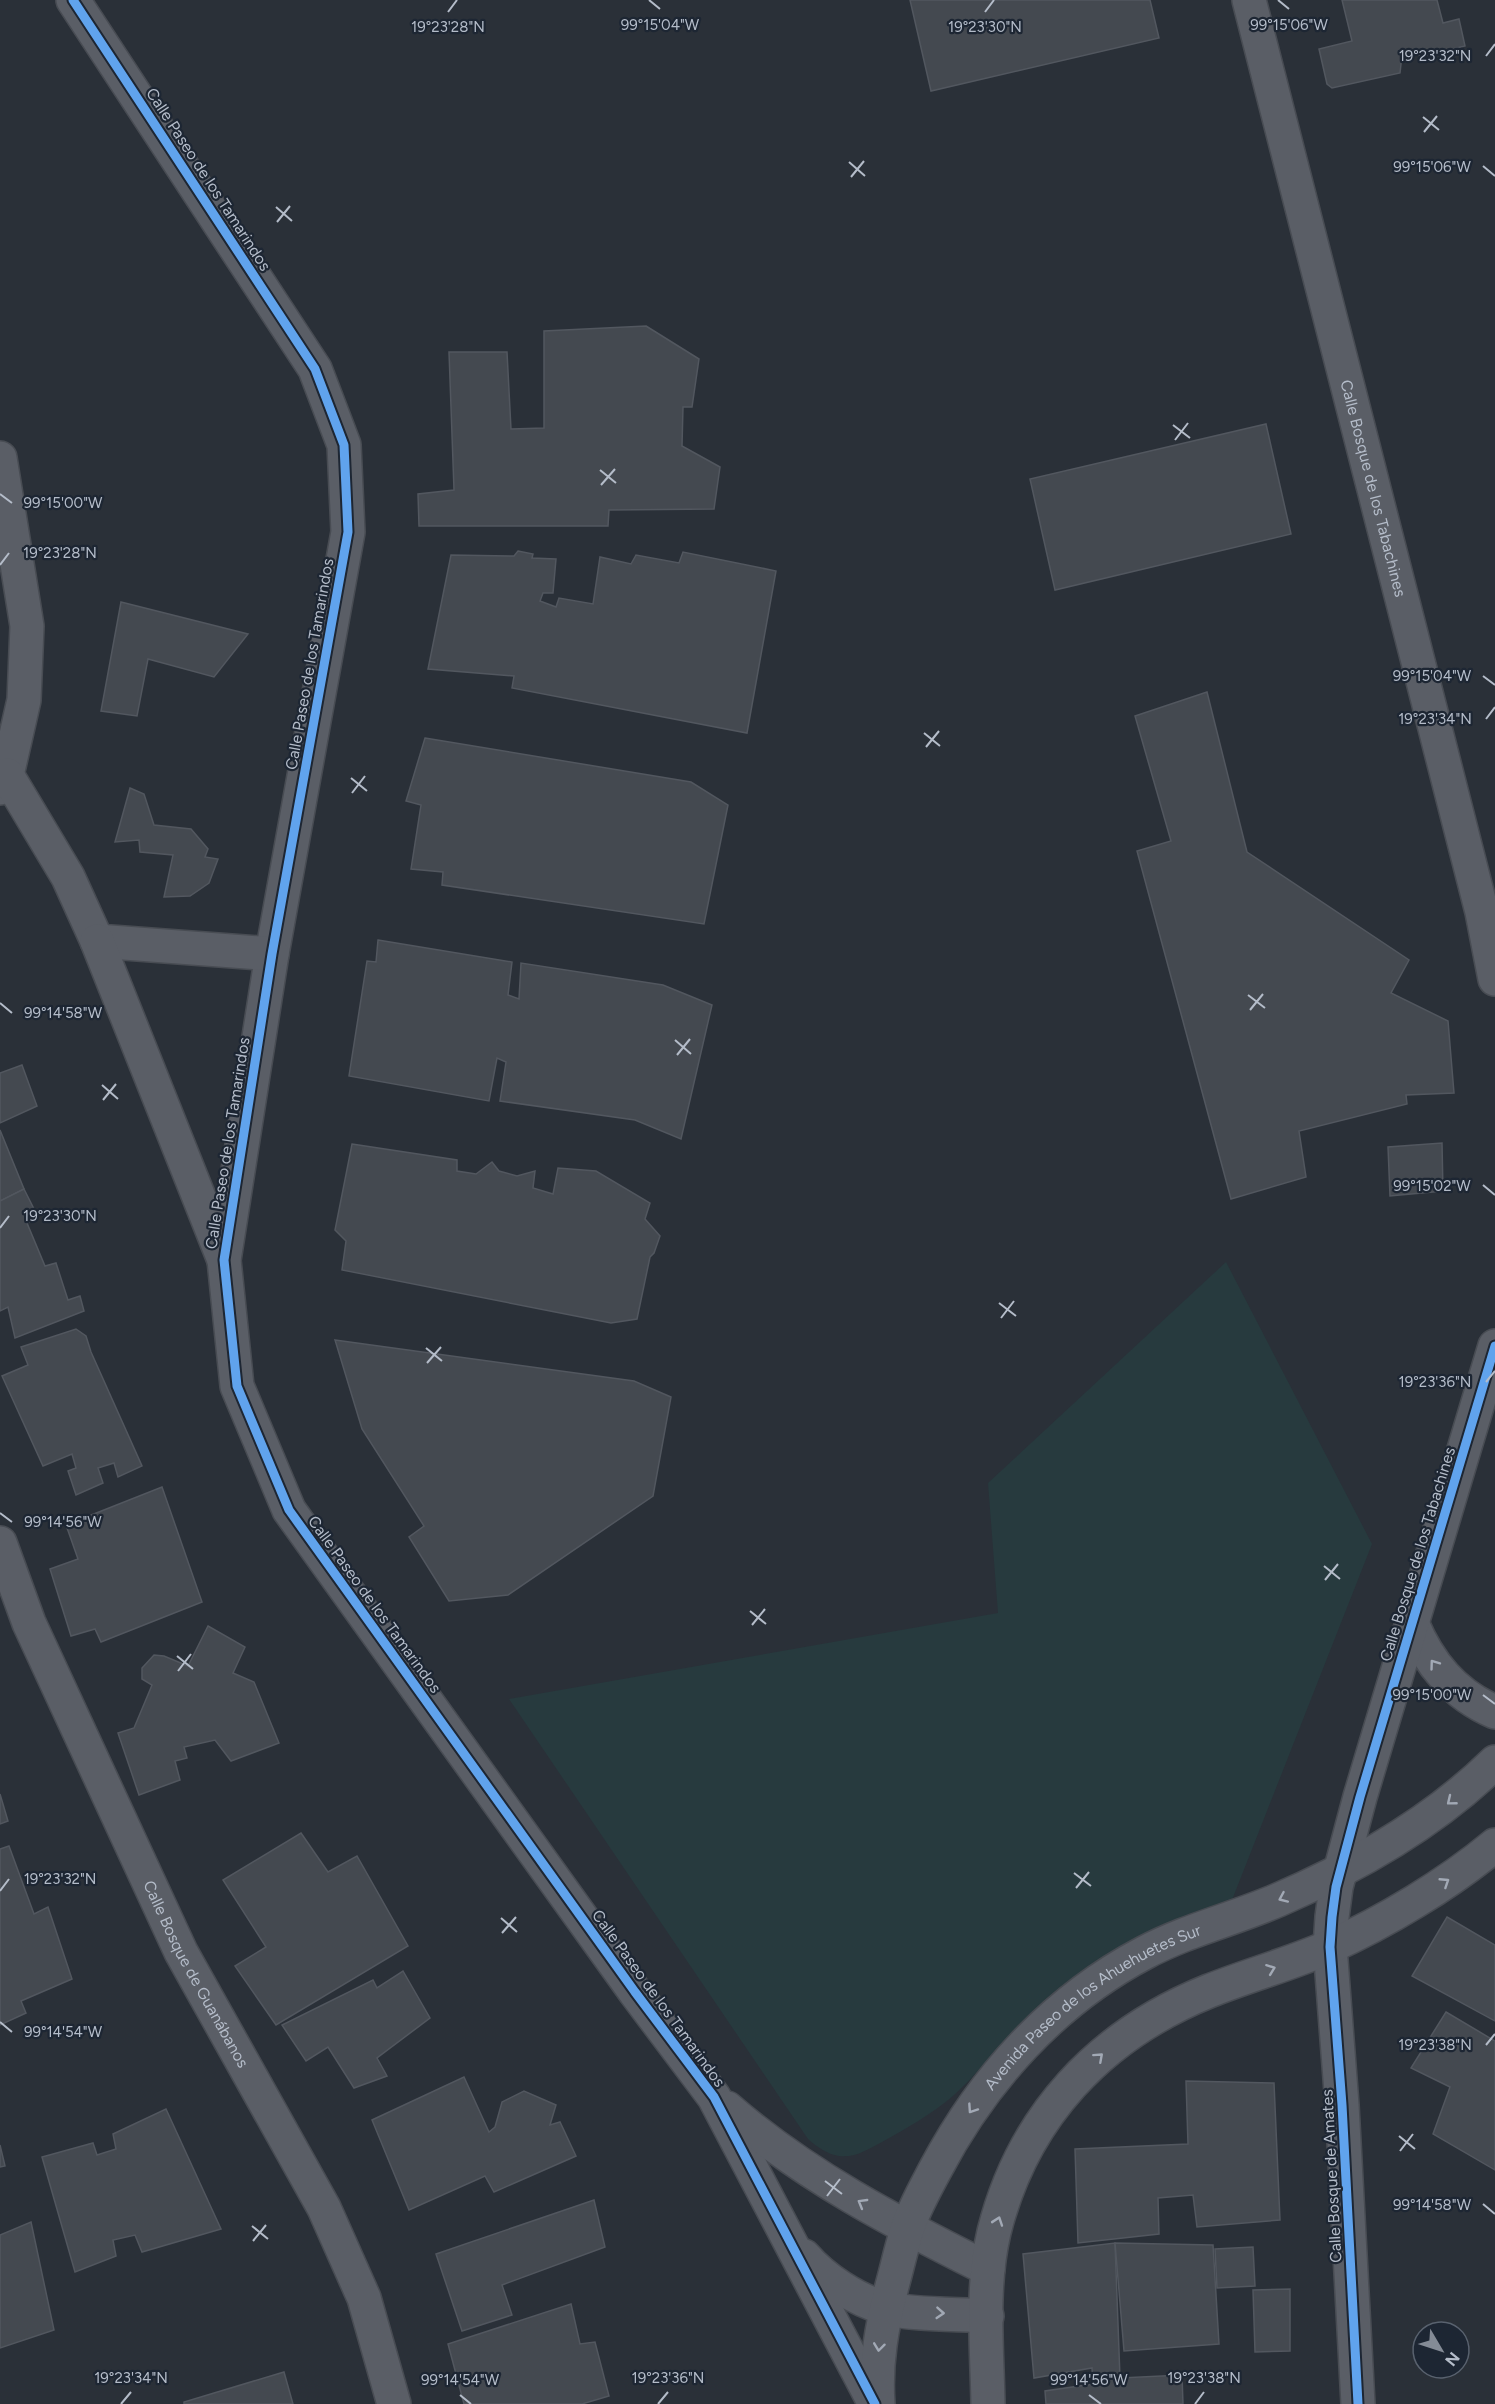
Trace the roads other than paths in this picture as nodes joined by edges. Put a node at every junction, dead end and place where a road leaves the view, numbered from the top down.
1 (73, 0) edge
2 (1249, 0) edge
3 (0, 458) edge
4 (3, 782) edge
5 (97, 941) junction
6 (272, 954) junction
7 (1495, 979) edge
8 (224, 1260) junction
9 (1495, 1346) edge
10 (0, 1543) edge
11 (1412, 1623) junction
12 (1495, 1712) edge
13 (1495, 1762) edge
14 (1495, 1845) edge
15 (1341, 1870) junction
16 (1330, 1947) junction
17 (714, 2097) junction
18 (907, 2229) junction
19 (783, 2232) junction
20 (988, 2269) junction
21 (887, 2309) junction
22 (987, 2316) junction
23 (394, 2404) edge
24 (876, 2404) edge
25 (988, 2404) edge
26 (1358, 2404) edge

1 - 6 street, Calle Paseo de los Tamarindos
2 - 7 street, Calle Bosque de los Tabachines
3 - 4 street
4 - 5 street
5 - 6 street
5 - 8 street
6 - 8 street, Calle Paseo de los Tamarindos
8 - 17 street, Calle Paseo de los Tamarindos
9 - 11 street, Calle Bosque de los Tabachines
10 - 23 street, Calle Bosque de Guanábanos
12 -> 11 street
11 - 15 street, Calle Bosque de los Tabachines
13 -> 15 street, Avenida Paseo de los Ahuehuetes Sur
16 -> 14 street
15 - 16 street, Calle Bosque de los Tabachines
15 -> 18 street, Avenida Paseo de los Ahuehuetes Sur
20 -> 16 street
16 - 26 street, Calle Bosque de Amates
18 -> 17 street, Calle Paseo de los Tamarindos
17 - 19 street, Calle Paseo de los Tamarindos
18 - 20 street, Calle Paseo de los Tamarindos
18 - 21 street, Avenida Paseo de los Ahuehuetes Sur
19 - 21 street
19 - 24 street, Calle Paseo de los Tamarindos
20 - 22 street
21 -> 22 street
21 -> 24 street, Avenida Paseo de los Ahuehuetes Sur
22 - 25 street

